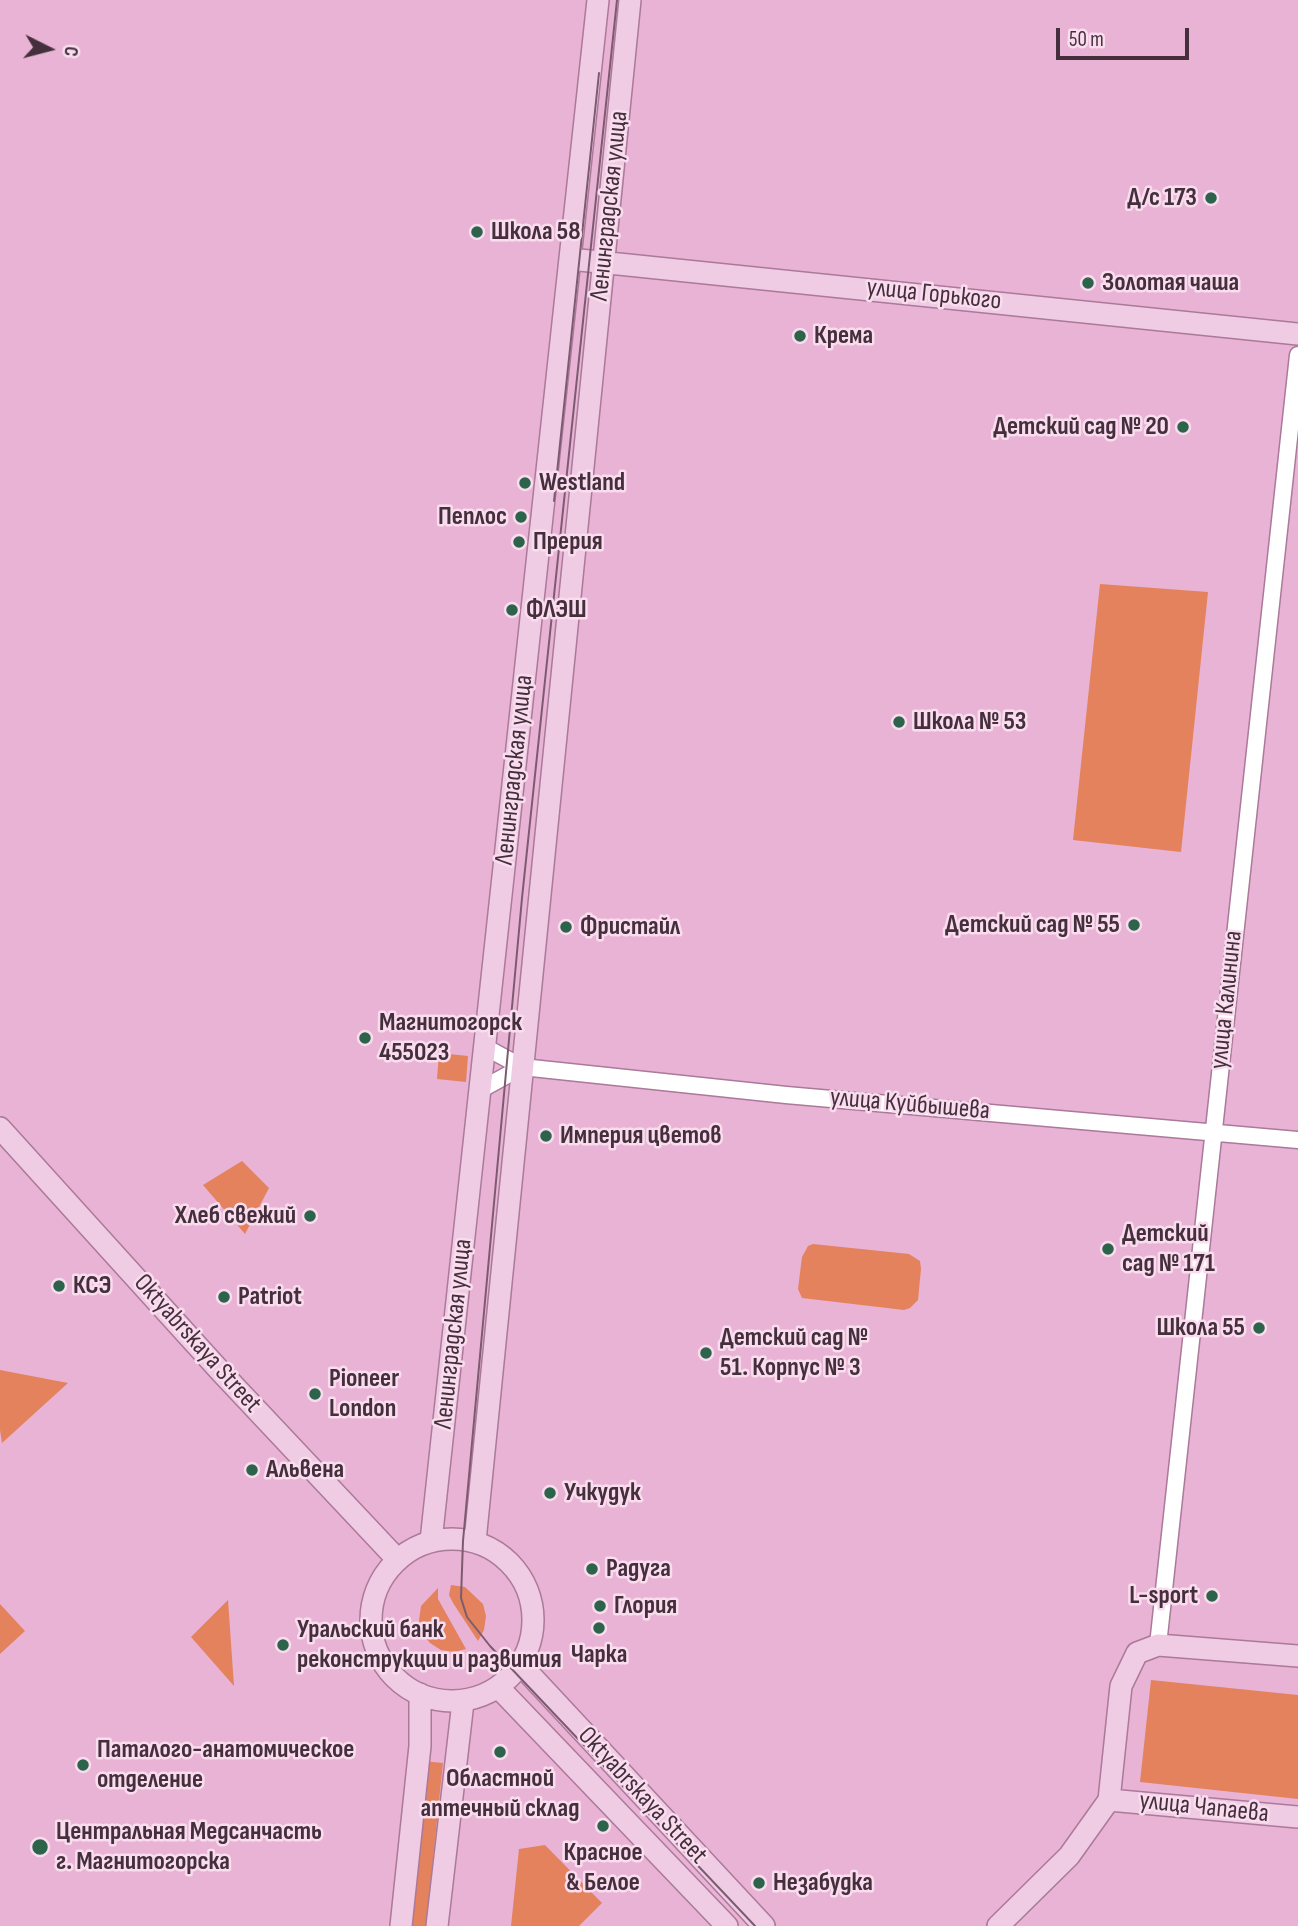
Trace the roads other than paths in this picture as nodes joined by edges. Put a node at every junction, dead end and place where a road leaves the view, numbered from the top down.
1 (598, 0) edge
2 (630, 0) edge
3 (570, 259) junction
4 (604, 262) junction
5 (1298, 334) edge
6 (1298, 355) edge
7 (485, 1047) junction
8 (522, 1068) junction
9 (480, 1090) junction
10 (0, 1128) edge
11 (1212, 1132) junction
12 (1298, 1140) edge
13 (431, 1541) junction
14 (475, 1541) junction
15 (396, 1558) junction
16 (1158, 1645) junction
17 (1298, 1656) edge
18 (521, 1665) junction
19 (499, 1688) junction
20 (420, 1694) junction
21 (463, 1702) junction
22 (1110, 1800) junction
23 (1298, 1817) edge
24 (401, 1926) edge
25 (437, 1926) edge
26 (727, 1926) edge
27 (764, 1926) edge
28 (998, 1926) edge

1 - 3 main road, Ленинградская улица
2 - 4 main road, Ленинградская улица
3 - 4 main road, улица Горького
3 - 7 main road, Ленинградская улица
4 - 5 main road, улица Горького
4 - 8 main road, Ленинградская улица
6 - 11 street, улица Калинина
7 - 8 street, улица Куйбышева
7 - 9 main road, Ленинградская улица
8 - 9 street
8 - 11 street, улица Куйбышева
8 - 14 main road, Ленинградская улица
9 - 13 main road, Ленинградская улица
10 - 15 main road, Oktyabrskaya Street
11 - 12 street, улица Куйбышева
11 - 16 street, улица Калинина
13 - 14 main road
13 - 15 main road
14 - 18 main road
15 - 20 main road
16 - 17 main road
16 - 22 main road, улица Чапаева
18 - 19 main road
18 - 27 main road, Oktyabrskaya Street
19 - 21 main road
19 - 26 main road, Oktyabrskaya Street
20 - 21 main road
20 - 24 main road
21 - 25 main road
22 - 23 main road, улица Чапаева
22 - 28 main road, улица Чапаева

